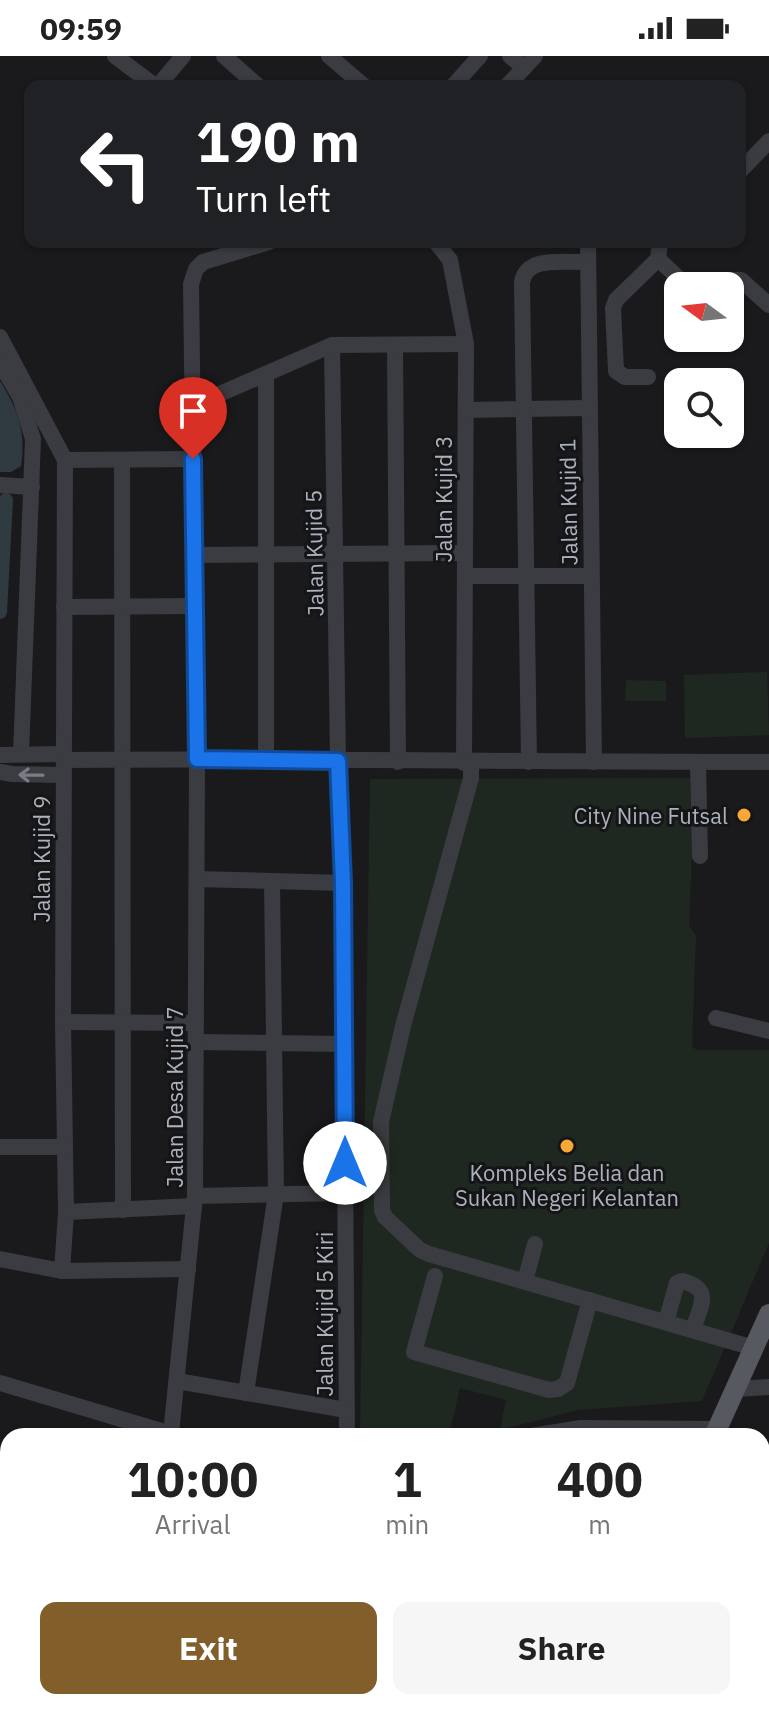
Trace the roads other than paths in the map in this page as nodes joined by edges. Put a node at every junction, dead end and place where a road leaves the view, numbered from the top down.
1 (115, 56) edge
2 (183, 56) edge
3 (224, 56) edge
4 (329, 56) edge
5 (480, 56) edge
6 (510, 56) edge
7 (529, 62) edge
8 (148, 80) edge
9 (161, 80) edge
10 (251, 80) edge
11 (357, 80) edge
12 (458, 80) edge
13 (512, 80) edge
14 (769, 141) edge
15 (746, 165) edge
16 (247, 248) edge
17 (441, 248) edge
18 (588, 248) edge
19 (659, 250) edge
20 (587, 262) junction
21 (676, 272) edge
22 (744, 283) edge
23 (769, 305) edge
24 (0, 337) edge
25 (466, 344) junction
26 (332, 345) junction
27 (395, 345) junction
28 (0, 363) edge
29 (266, 374) junction
30 (648, 377) dead end
31 (192, 406) junction
32 (589, 408) junction
33 (466, 410) junction
34 (524, 410) junction
35 (193, 459) junction
36 (65, 460) junction
37 (122, 460) junction
38 (0, 485) edge
39 (32, 487) junction
40 (337, 552) junction
41 (397, 552) junction
42 (465, 553) junction
43 (267, 554) junction
44 (194, 555) junction
45 (465, 576) junction
46 (526, 576) junction
47 (591, 576) junction
48 (122, 606) junction
49 (195, 606) junction
50 (64, 607) junction
51 (21, 754) junction
52 (0, 755) edge
53 (197, 759) junction
54 (122, 760) junction
55 (266, 760) junction
56 (338, 761) junction
57 (398, 762) junction
58 (468, 762) junction
59 (529, 762) junction
60 (594, 762) junction
61 (698, 762) junction
62 (769, 762) edge
63 (63, 763) junction
64 (0, 772) edge
65 (700, 856) dead end
66 (197, 879) junction
67 (272, 881) junction
68 (343, 883) junction
69 (716, 1018) dead end
70 (63, 1022) junction
71 (123, 1022) junction
72 (196, 1023) junction
73 (769, 1031) edge
74 (196, 1042) junction
75 (274, 1043) junction
76 (344, 1044) junction
77 (0, 1147) edge
78 (65, 1147) junction
79 (345, 1193) junction
80 (276, 1194) junction
81 (195, 1201) junction
82 (123, 1210) junction
83 (66, 1212) junction
84 (535, 1244) dead end
85 (0, 1259) edge
86 (188, 1269) junction
87 (62, 1271) junction
88 (435, 1276) dead end
89 (525, 1281) junction
90 (590, 1300) junction
91 (769, 1314) edge
92 (666, 1322) junction
93 (693, 1330) junction
94 (754, 1348) junction
95 (177, 1381) junction
96 (0, 1383) edge
97 (769, 1387) edge
98 (736, 1389) junction
99 (246, 1393) junction
100 (346, 1410) junction
101 (151, 1428) edge
102 (174, 1428) edge
103 (347, 1428) edge
104 (718, 1428) edge

1 - 8 street
2 - 9 street
3 - 10 street
4 - 11 street
5 - 12 street
6 - 7 street
7 - 13 street
14 - 15 street
16 - 31 street, Jalan Desa Kujid 7
17 - 25 street, Jalan Kujid 3
18 - 20 street, Jalan Kujid 1
19 - 21 street
19 - 30 street
20 - 32 street, Jalan Kujid 1
20 - 34 street
22 - 23 street
24 - 36 street, Jalan Kujid 9
25 - 27 street
25 - 33 street, Jalan Kujid 3
26 - 27 street
26 - 29 street
26 - 40 street, Jalan Kujid 5
27 - 41 street
28 - 39 street
29 - 31 street
29 - 43 street
31 - 35 street, Jalan Desa Kujid 7
32 - 34 street
32 - 47 street, Jalan Kujid 1
33 - 34 street
33 - 42 street, Jalan Kujid 3
34 - 46 street
35 - 37 street
35 - 44 street, Jalan Desa Kujid 7
36 - 37 street
36 - 50 street, Jalan Kujid 9
37 - 48 street
38 - 39 street
39 - 51 street
40 - 41 street
40 - 43 street
40 - 56 street, Jalan Kujid 5
41 - 42 street
41 - 57 street
42 - 45 street, Jalan Kujid 3
43 - 44 street
43 - 55 street
44 - 49 street, Jalan Desa Kujid 7
45 - 46 street
45 - 58 street, Jalan Kujid 3
46 - 47 street
46 - 59 street
47 - 60 street, Jalan Kujid 1
48 - 49 street
48 - 50 street
48 - 54 street
49 - 53 street, Jalan Desa Kujid 7
50 - 63 street, Jalan Kujid 9
51 - 52 street
51 - 63 street
53 - 54 street
53 - 55 street
53 - 66 street, Jalan Desa Kujid 7
54 - 63 street
54 - 71 street
55 - 56 street
56 - 57 street
56 - 68 street, Jalan Kujid 5 Kiri
57 - 58 street
58 - 59 street
58 - 89 street, Jalan Kujid 3
59 - 60 street
60 - 61 street
61 - 62 street
61 - 65 street
63 -> 64 street
63 - 70 street, Jalan Kujid 9
66 - 67 street
66 - 72 street, Jalan Desa Kujid 7
67 - 68 street
67 - 75 street
68 - 76 street, Jalan Kujid 5 Kiri
69 - 73 street
70 - 71 street
70 - 78 street, Jalan Kujid 9
71 - 72 street
71 - 82 street
72 - 74 street, Jalan Desa Kujid 7
74 - 75 street
74 - 81 street, Jalan Desa Kujid 7
75 - 76 street
75 - 80 street
76 - 79 street, Jalan Kujid 5 Kiri
77 - 78 street
78 - 83 street, Jalan Kujid 9
79 - 80 street
79 - 100 street, Jalan Kujid 5 Kiri
80 - 81 street
80 - 99 street
81 - 82 street
81 - 86 street, Jalan Desa Kujid 7
82 - 83 street
83 - 87 street, Jalan Kujid 9
84 - 89 street
85 - 87 street
86 - 87 street
86 - 95 street, Jalan Desa Kujid 7
88 - 90 street
89 - 90 street, Jalan Kujid 3
90 - 92 street, Jalan Kujid 3
91 - 94 main road
92 - 93 street, Jalan Kujid 3
92 - 93 street
93 - 94 street, Jalan Kujid 3
94 - 98 main road
95 - 99 street
95 - 102 street, Jalan Desa Kujid 7
96 - 101 street
97 - 98 street
98 - 104 main road
99 - 100 street
100 - 103 street, Jalan Kujid 5 Kiri

